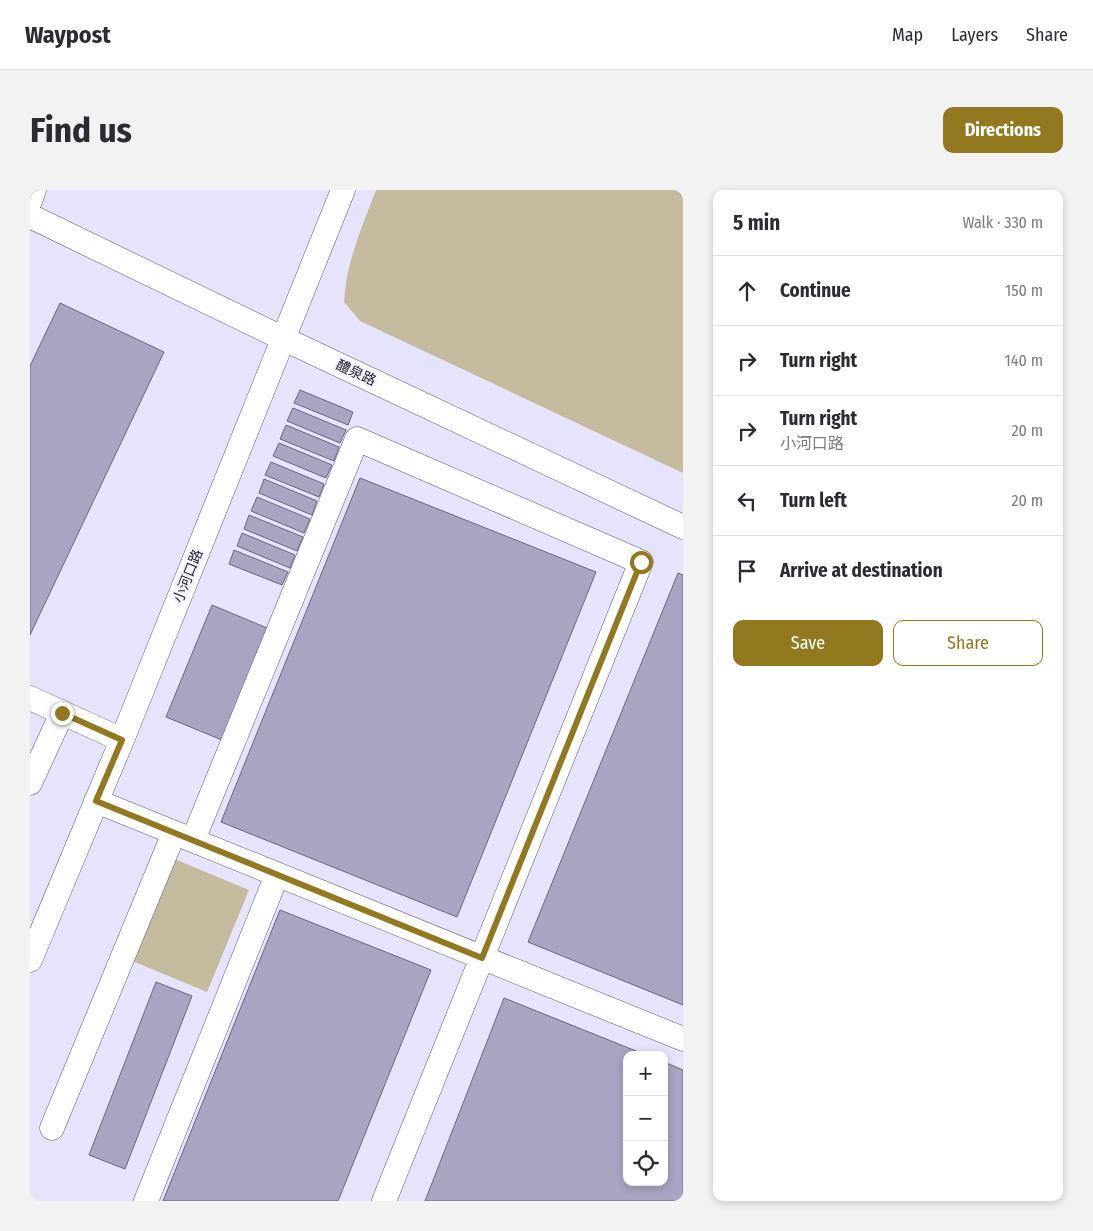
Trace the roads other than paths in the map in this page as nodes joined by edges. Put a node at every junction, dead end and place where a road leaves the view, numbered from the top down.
1 (34, 190) edge
2 (343, 190) edge
3 (30, 201) edge
4 (30, 216) edge
5 (282, 338) junction
6 (683, 527) edge
7 (30, 698) edge
8 (62, 713) junction
9 (122, 740) junction
10 (30, 783) edge
11 (96, 801) junction
12 (183, 836) junction
13 (277, 875) junction
14 (482, 958) junction
15 (30, 960) edge
16 (683, 1039) edge
17 (52, 1128) dead end
18 (146, 1201) edge
19 (384, 1201) edge

1 - 3 street
2 - 5 street, 小河口路
4 - 5 street, 醴泉路
5 - 6 street, 醴泉路
5 - 9 street, 小河口路
7 - 8 street
8 - 9 street
8 - 10 street
9 - 11 street, 小河口路
11 - 12 street
11 - 15 street, 小河口路
12 - 13 street
12 - 14 street
12 - 17 street
13 - 14 street
13 - 18 street
14 - 16 street
14 - 19 street

